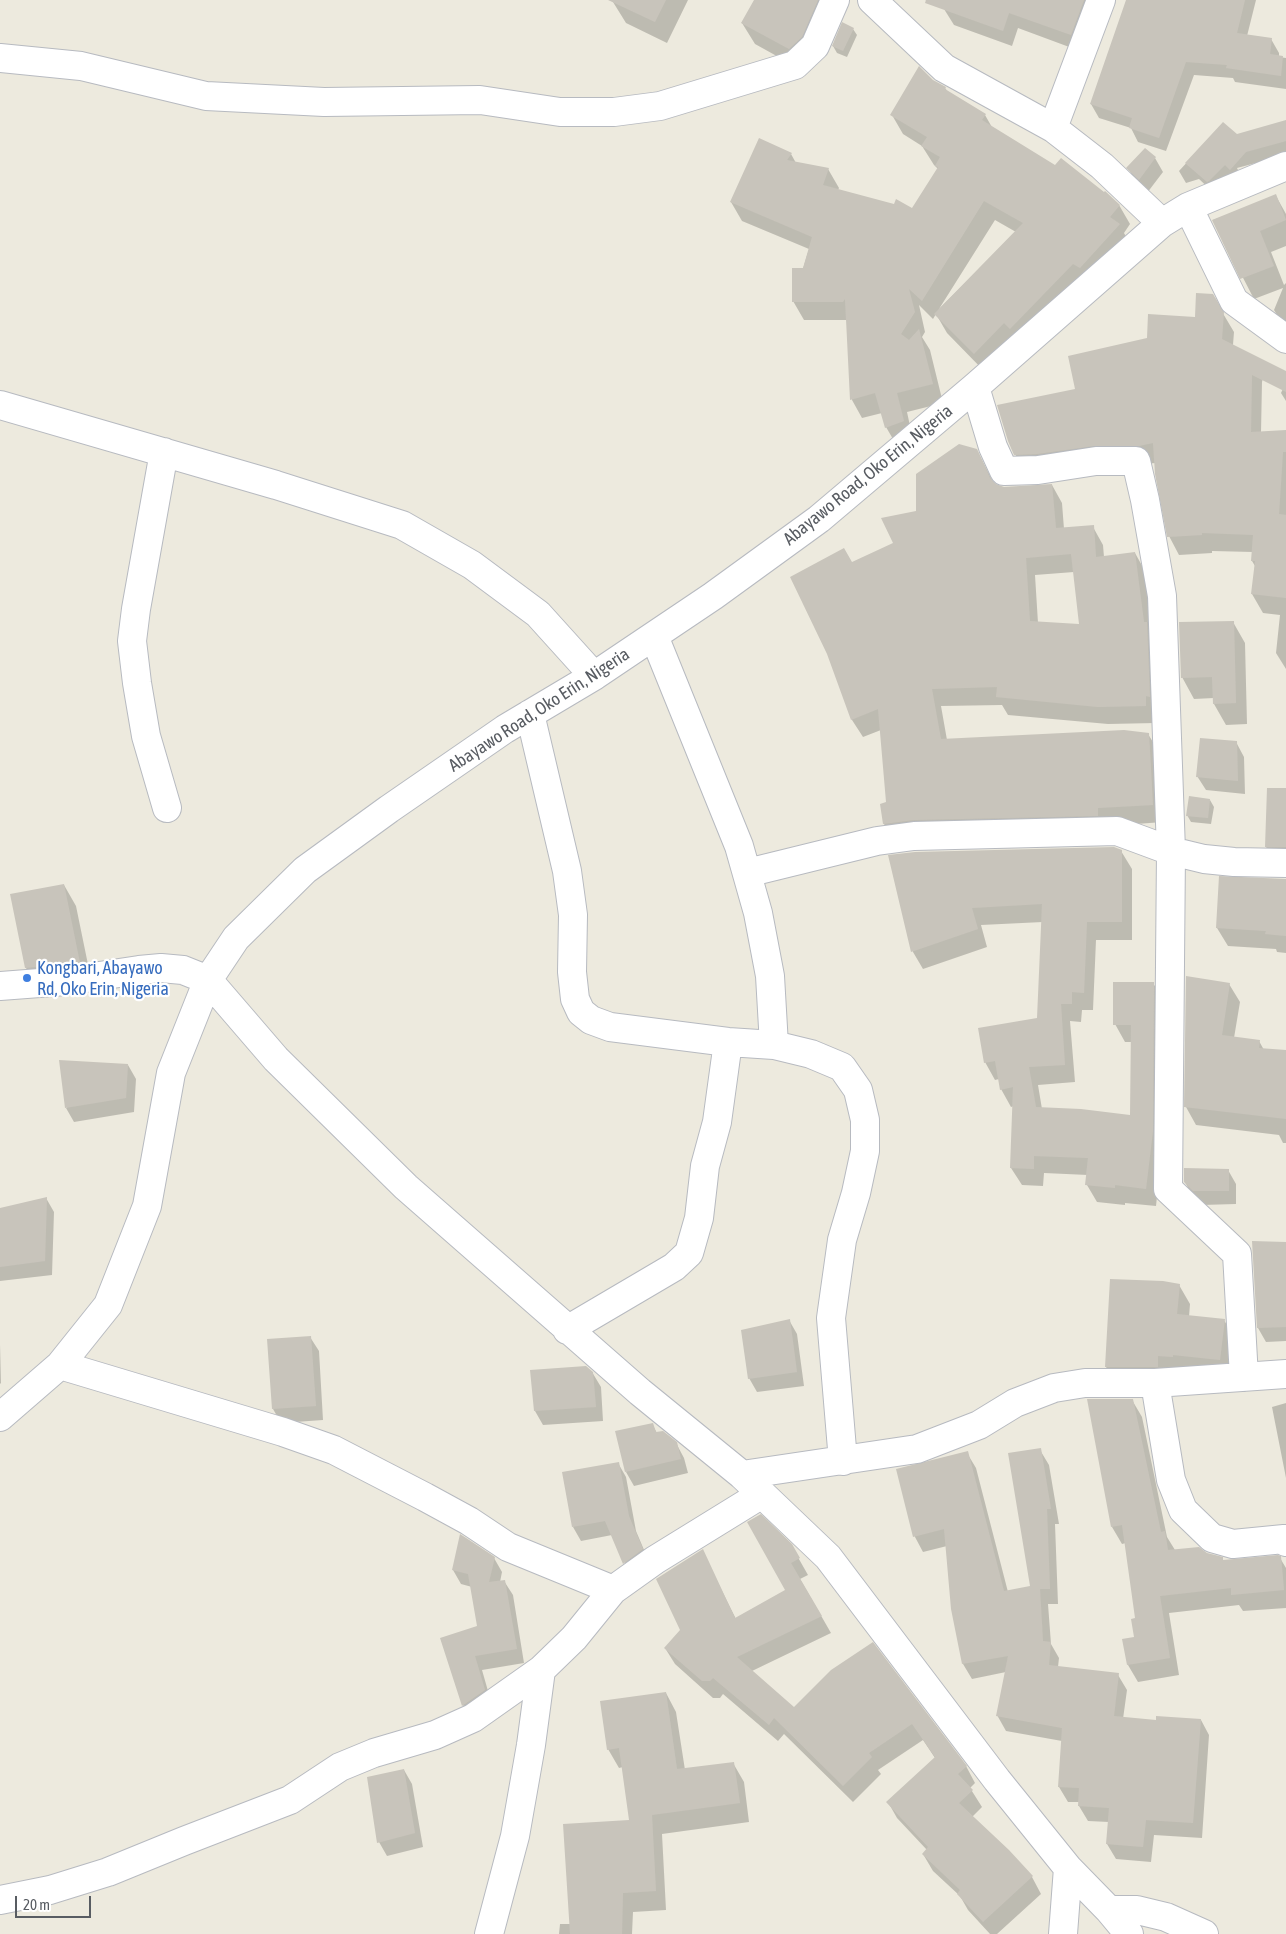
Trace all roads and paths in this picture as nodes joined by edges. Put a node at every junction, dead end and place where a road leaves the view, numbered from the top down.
1 (835, 0) edge
2 (872, 0) edge
3 (1101, 0) edge
4 (0, 58) edge
5 (1053, 128) junction
6 (1286, 166) edge
7 (1188, 207) junction
8 (1162, 223) junction
9 (1286, 339) edge
10 (975, 387) junction
11 (0, 405) edge
12 (164, 452) junction
13 (654, 636) junction
14 (594, 676) junction
15 (530, 714) junction
16 (167, 808) dead end
17 (1171, 851) junction
18 (1286, 863) edge
19 (747, 873) junction
20 (208, 980) junction
21 (0, 986) edge
22 (728, 1042) junction
23 (774, 1045) junction
24 (567, 1330) junction
25 (60, 1364) junction
26 (1286, 1374) edge
27 (1244, 1377) junction
28 (1155, 1383) junction
29 (0, 1417) edge
30 (843, 1461) junction
31 (742, 1475) junction
32 (762, 1494) junction
33 (1286, 1542) edge
34 (613, 1590) junction
35 (541, 1670) junction
36 (1068, 1868) junction
37 (0, 1900) edge
38 (1109, 1910) junction
39 (489, 1934) edge
40 (1063, 1934) edge
41 (1129, 1934) edge
42 (1204, 1934) edge

1 - 4 street
2 - 5 street
3 - 5 street
5 - 8 street
6 - 7 street, Abayawo Road, Oko Erin, Nigeria
7 - 8 street, Abayawo Road, Oko Erin, Nigeria
7 - 9 street
8 - 10 street, Abayawo Road, Oko Erin, Nigeria
10 - 13 street, Abayawo Road, Oko Erin, Nigeria
10 - 17 street
11 - 12 street
12 - 14 street
12 - 16 street
13 - 14 street, Abayawo Road, Oko Erin, Nigeria
13 - 19 street
14 - 15 street, Abayawo Road, Oko Erin, Nigeria
15 - 20 street, Abayawo Road, Oko Erin, Nigeria
15 - 22 street
17 - 18 street
17 - 19 street
17 - 27 street
19 - 23 street
20 - 21 street
20 - 24 street
20 - 25 street, Abayawo Road, Oko Erin, Nigeria
22 - 23 street
22 - 24 street
23 - 30 street
24 - 31 street
25 - 29 street, Abayawo Road, Oko Erin, Nigeria
25 - 34 street
26 - 27 street
27 - 28 street
28 - 30 street
28 - 33 street
30 - 31 street
31 - 32 street
32 - 34 street
32 - 36 street
34 - 35 street
35 - 37 street
35 - 39 street
36 - 38 street
36 - 40 street
38 - 41 street
38 - 42 street

